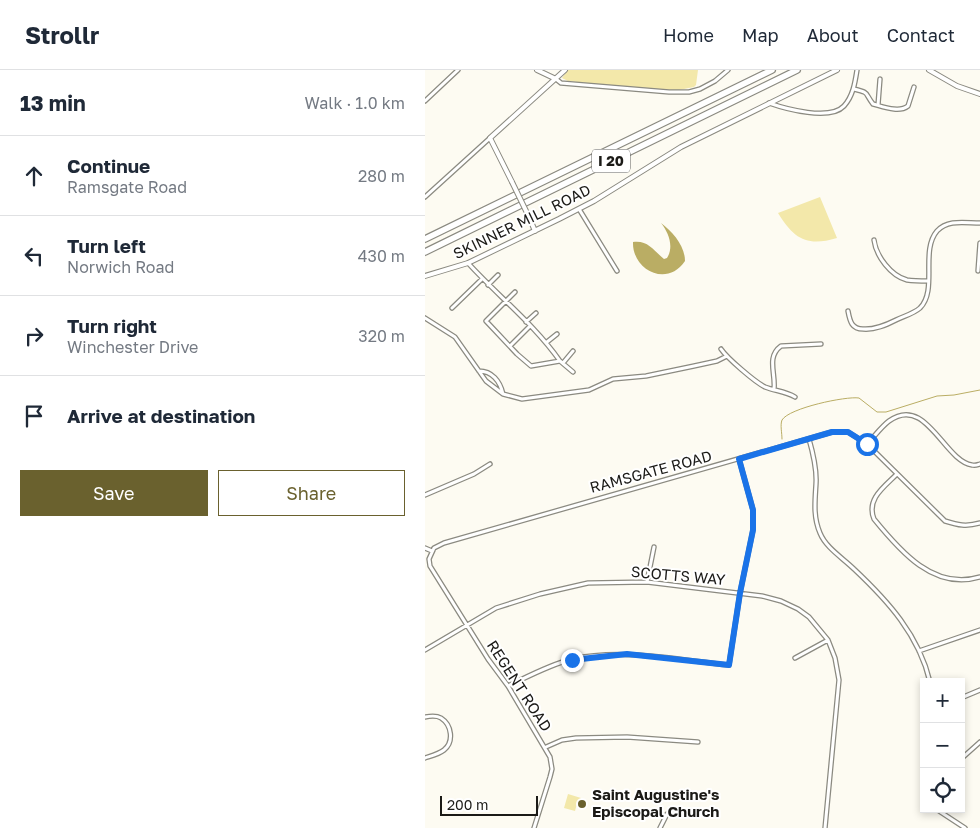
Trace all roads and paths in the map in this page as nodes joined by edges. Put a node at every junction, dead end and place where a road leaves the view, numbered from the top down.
1 (458, 70) edge
2 (537, 70) edge
3 (565, 70) edge
4 (728, 70) edge
5 (772, 70) edge
6 (797, 70) edge
7 (837, 70) edge
8 (857, 70) edge
9 (929, 70) edge
10 (556, 79) junction
11 (881, 79) dead end
12 (914, 87) dead end
13 (854, 88) junction
14 (980, 94) edge
15 (425, 101) edge
16 (768, 103) junction
17 (878, 105) junction
18 (490, 138) junction
19 (425, 197) edge
20 (579, 209) junction
21 (980, 223) edge
22 (535, 231) junction
23 (425, 239) edge
24 (874, 240) dead end
25 (980, 243) edge
26 (425, 252) edge
27 (468, 263) junction
28 (617, 271) dead end
29 (978, 271) dead end
30 (498, 275) dead end
31 (425, 276) edge
32 (482, 279) junction
33 (928, 281) junction
34 (488, 285) junction
35 (515, 292) dead end
36 (505, 302) junction
37 (452, 308) dead end
38 (848, 311) dead end
39 (536, 313) dead end
40 (425, 318) edge
41 (526, 322) junction
42 (530, 326) junction
43 (557, 334) dead end
44 (547, 342) junction
45 (821, 344) dead end
46 (510, 346) junction
47 (721, 349) dead end
48 (573, 352) dead end
49 (727, 356) junction
50 (562, 362) junction
51 (478, 371) junction
52 (573, 372) dead end
53 (774, 389) junction
54 (503, 394) junction
55 (795, 397) dead end
56 (809, 439) junction
57 (867, 444) junction
58 (739, 459) junction
59 (490, 464) dead end
60 (980, 464) edge
61 (897, 474) junction
62 (425, 495) edge
63 (980, 523) edge
64 (654, 547) dead end
65 (425, 548) edge
66 (433, 551) junction
67 (427, 558) edge
68 (980, 577) edge
69 (647, 582) junction
70 (740, 593) junction
71 (467, 626) junction
72 (980, 630) edge
73 (828, 640) junction
74 (425, 650) edge
75 (919, 651) junction
76 (795, 658) dead end
77 (929, 678) edge
78 (508, 686) junction
79 (980, 690) edge
80 (965, 696) edge
81 (425, 717) edge
82 (698, 742) dead end
83 (980, 742) edge
84 (546, 747) junction
85 (965, 755) edge
86 (425, 758) edge
87 (671, 811) dead end
88 (942, 813) edge
89 (534, 828) edge
90 (659, 828) edge
91 (825, 828) edge
92 (965, 828) edge

1 - 15 street
2 - 10 street
3 - 10 street
4 - 10 street
5 - 23 highway, I 20
6 - 26 highway, I 20
7 - 16 street, SKINNER MILL ROAD
8 - 13 street
9 - 14 street
10 - 18 street
11 - 17 street
12 - 17 street
13 - 16 street
13 - 17 street
16 - 20 street, SKINNER MILL ROAD
18 - 19 street
18 - 22 street, bridge
20 - 22 street, SKINNER MILL ROAD
20 - 28 street
21 - 33 street
22 - 27 street, SKINNER MILL ROAD
24 - 33 street
25 - 29 street
27 - 31 street, SKINNER MILL ROAD
27 - 32 street
30 - 34 street
32 - 34 street
32 - 37 street
33 - 38 street
34 - 36 street
35 - 36 street
36 - 41 street
36 - 46 street
39 - 41 street
40 - 51 street
41 - 42 street
42 - 44 street
42 - 46 street
43 - 44 street
44 - 50 street
45 - 53 street
46 - 50 street
47 - 49 street
48 - 50 street
49 - 53 street
49 - 54 street
50 - 52 street
51 - 54 street
51 - 54 street
53 - 55 street
56 - 57 street, RAMSGATE ROAD
56 - 58 street, RAMSGATE ROAD
56 - 75 street
57 - 60 street
57 - 61 street, RAMSGATE ROAD
58 - 66 street, RAMSGATE ROAD
58 - 70 street
59 - 62 street
61 - 63 street, RAMSGATE ROAD
61 - 68 street
64 - 69 street
65 - 66 street
66 - 67 street
67 - 71 street, REGENT ROAD
69 - 70 street, SCOTTS WAY
69 - 71 street, SCOTTS WAY
70 - 73 street, SCOTTS WAY
70 - 78 street
71 - 74 street, SCOTTS WAY
71 - 78 street, REGENT ROAD
72 - 75 street
73 - 76 street
73 - 91 street, SCOTTS WAY
75 - 77 street
78 - 84 street, REGENT ROAD
79 - 80 street
81 - 86 street
82 - 84 street
83 - 85 street
84 - 89 street, REGENT ROAD
87 - 90 street
88 - 92 street

